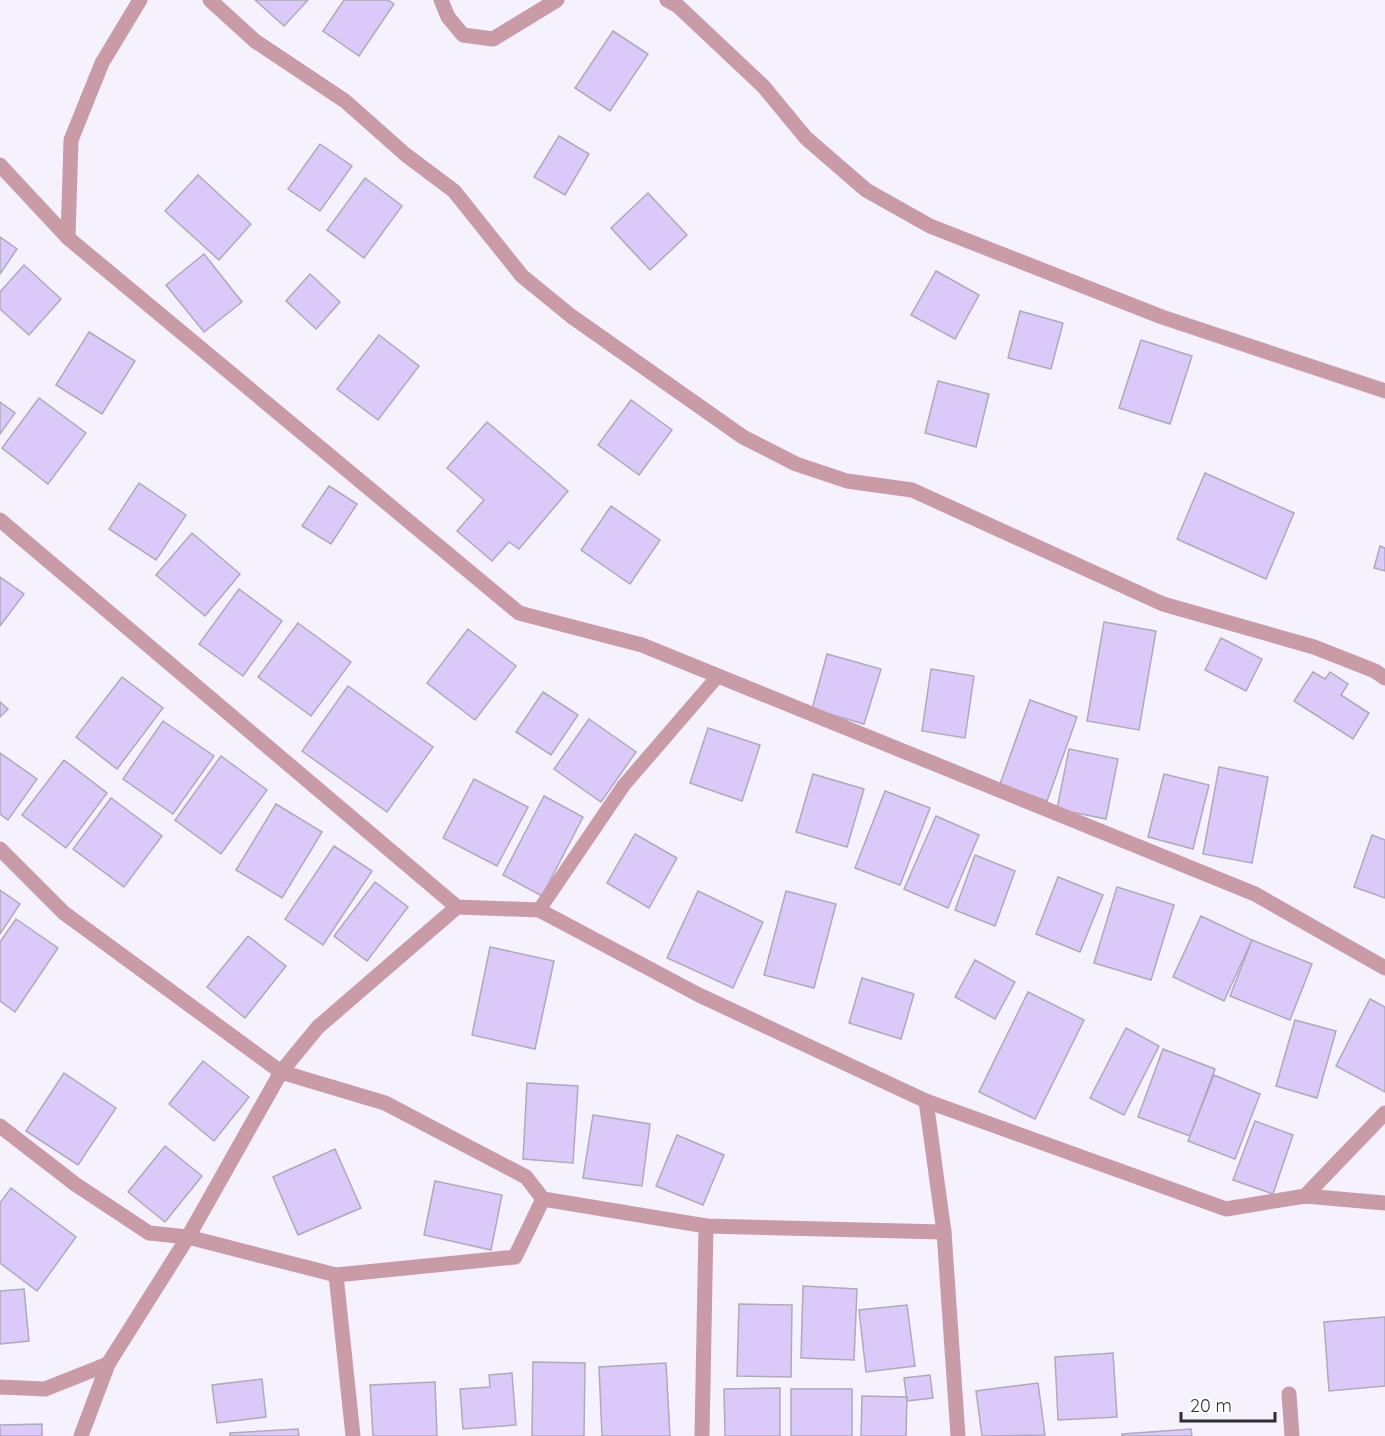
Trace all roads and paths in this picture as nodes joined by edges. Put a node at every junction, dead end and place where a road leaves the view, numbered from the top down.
1 (140, 0) edge
2 (210, 0) edge
3 (441, 0) edge
4 (557, 0) edge
5 (667, 0) edge
6 (0, 165) edge
7 (68, 238) junction
8 (1385, 391) edge
9 (0, 520) edge
10 (718, 676) junction
11 (1385, 678) edge
12 (0, 849) edge
13 (457, 907) junction
14 (539, 910) junction
15 (1385, 968) edge
16 (281, 1071) junction
17 (926, 1101) junction
18 (1385, 1113) edge
19 (0, 1126) edge
20 (1305, 1196) junction
21 (543, 1199) junction
22 (1385, 1203) edge
23 (706, 1226) junction
24 (944, 1232) junction
25 (188, 1238) junction
26 (336, 1275) junction
27 (108, 1364) junction
28 (0, 1388) edge
29 (1289, 1395) dead end
30 (81, 1436) edge
31 (352, 1436) edge
32 (702, 1436) edge
33 (958, 1436) edge
34 (1292, 1436) edge

1 - 7 street
2 - 11 street
3 - 4 street
5 - 8 street
6 - 7 street
7 - 10 street
9 - 13 street
10 - 14 lane
10 - 15 street
12 - 16 street
13 - 14 street
13 - 16 street
14 - 17 street
16 - 21 street
16 - 25 street
17 - 20 street
17 - 24 street
18 - 20 street
19 - 25 street
20 - 22 street
21 - 23 street
21 - 26 street
23 - 24 street
23 - 32 street
24 - 33 street
25 - 26 street
25 - 27 street
26 - 31 street
27 - 28 street
27 - 30 street
29 - 34 street

